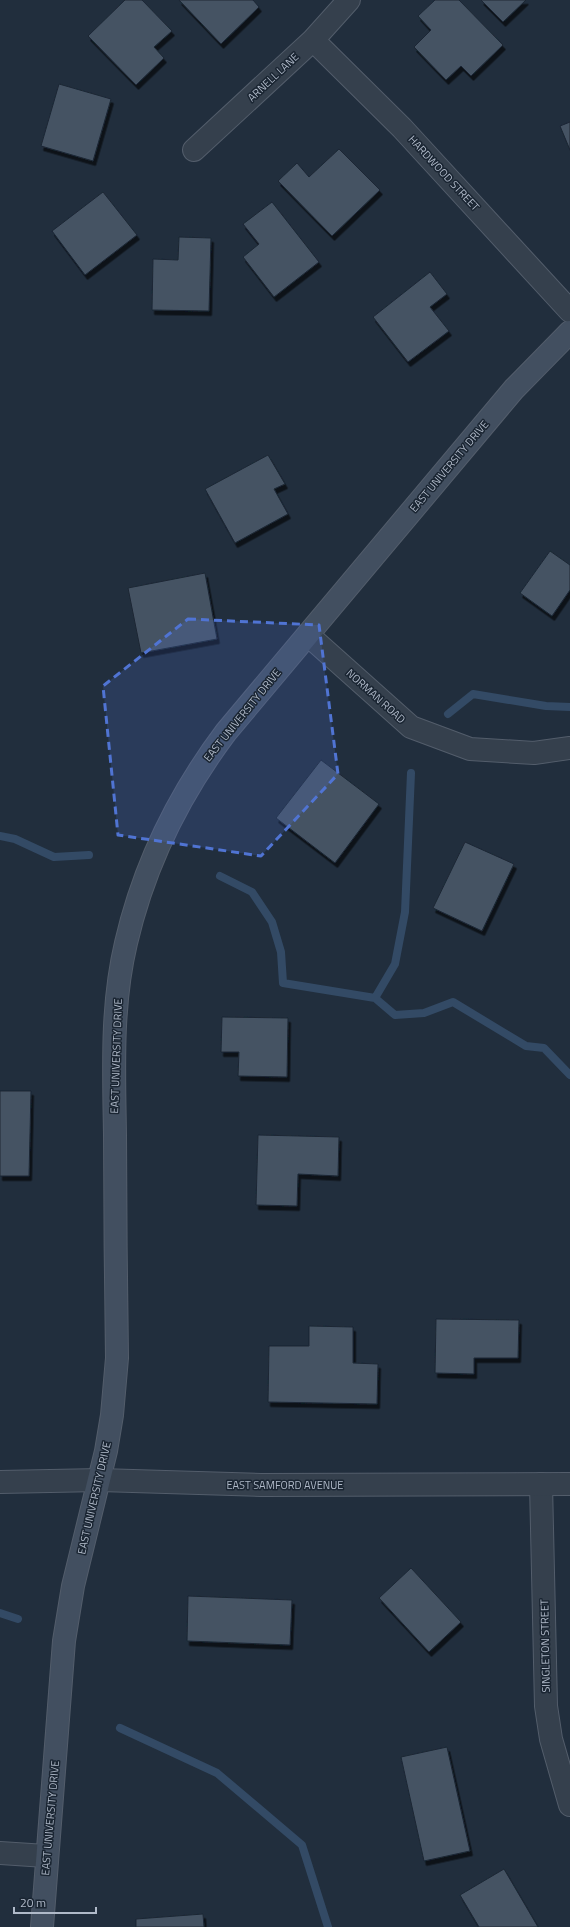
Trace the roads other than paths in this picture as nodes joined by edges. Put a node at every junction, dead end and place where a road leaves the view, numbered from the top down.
1 (349, 0) edge
2 (313, 40) junction
3 (194, 150) dead end
4 (570, 311) edge
5 (570, 332) edge
6 (308, 635) junction
7 (570, 748) edge
8 (100, 1480) junction
9 (0, 1482) edge
10 (541, 1484) junction
11 (570, 1484) edge
12 (570, 1806) edge
13 (0, 1853) edge
14 (46, 1856) junction
15 (42, 1927) edge

1 - 2 street, ARNELL LANE
2 - 3 street, ARNELL LANE
2 - 4 street, HARDWOOD STREET
5 - 6 main road, EAST UNIVERSITY DRIVE
6 - 7 street, NORMAN ROAD
6 - 8 main road, EAST UNIVERSITY DRIVE
8 - 9 street, EAST SAMFORD AVENUE
8 - 10 street, EAST SAMFORD AVENUE
8 - 14 main road, EAST UNIVERSITY DRIVE
10 - 11 street, EAST SAMFORD AVENUE
10 - 12 street, SINGLETON STREET
13 - 14 street
14 - 15 main road, EAST UNIVERSITY DRIVE

